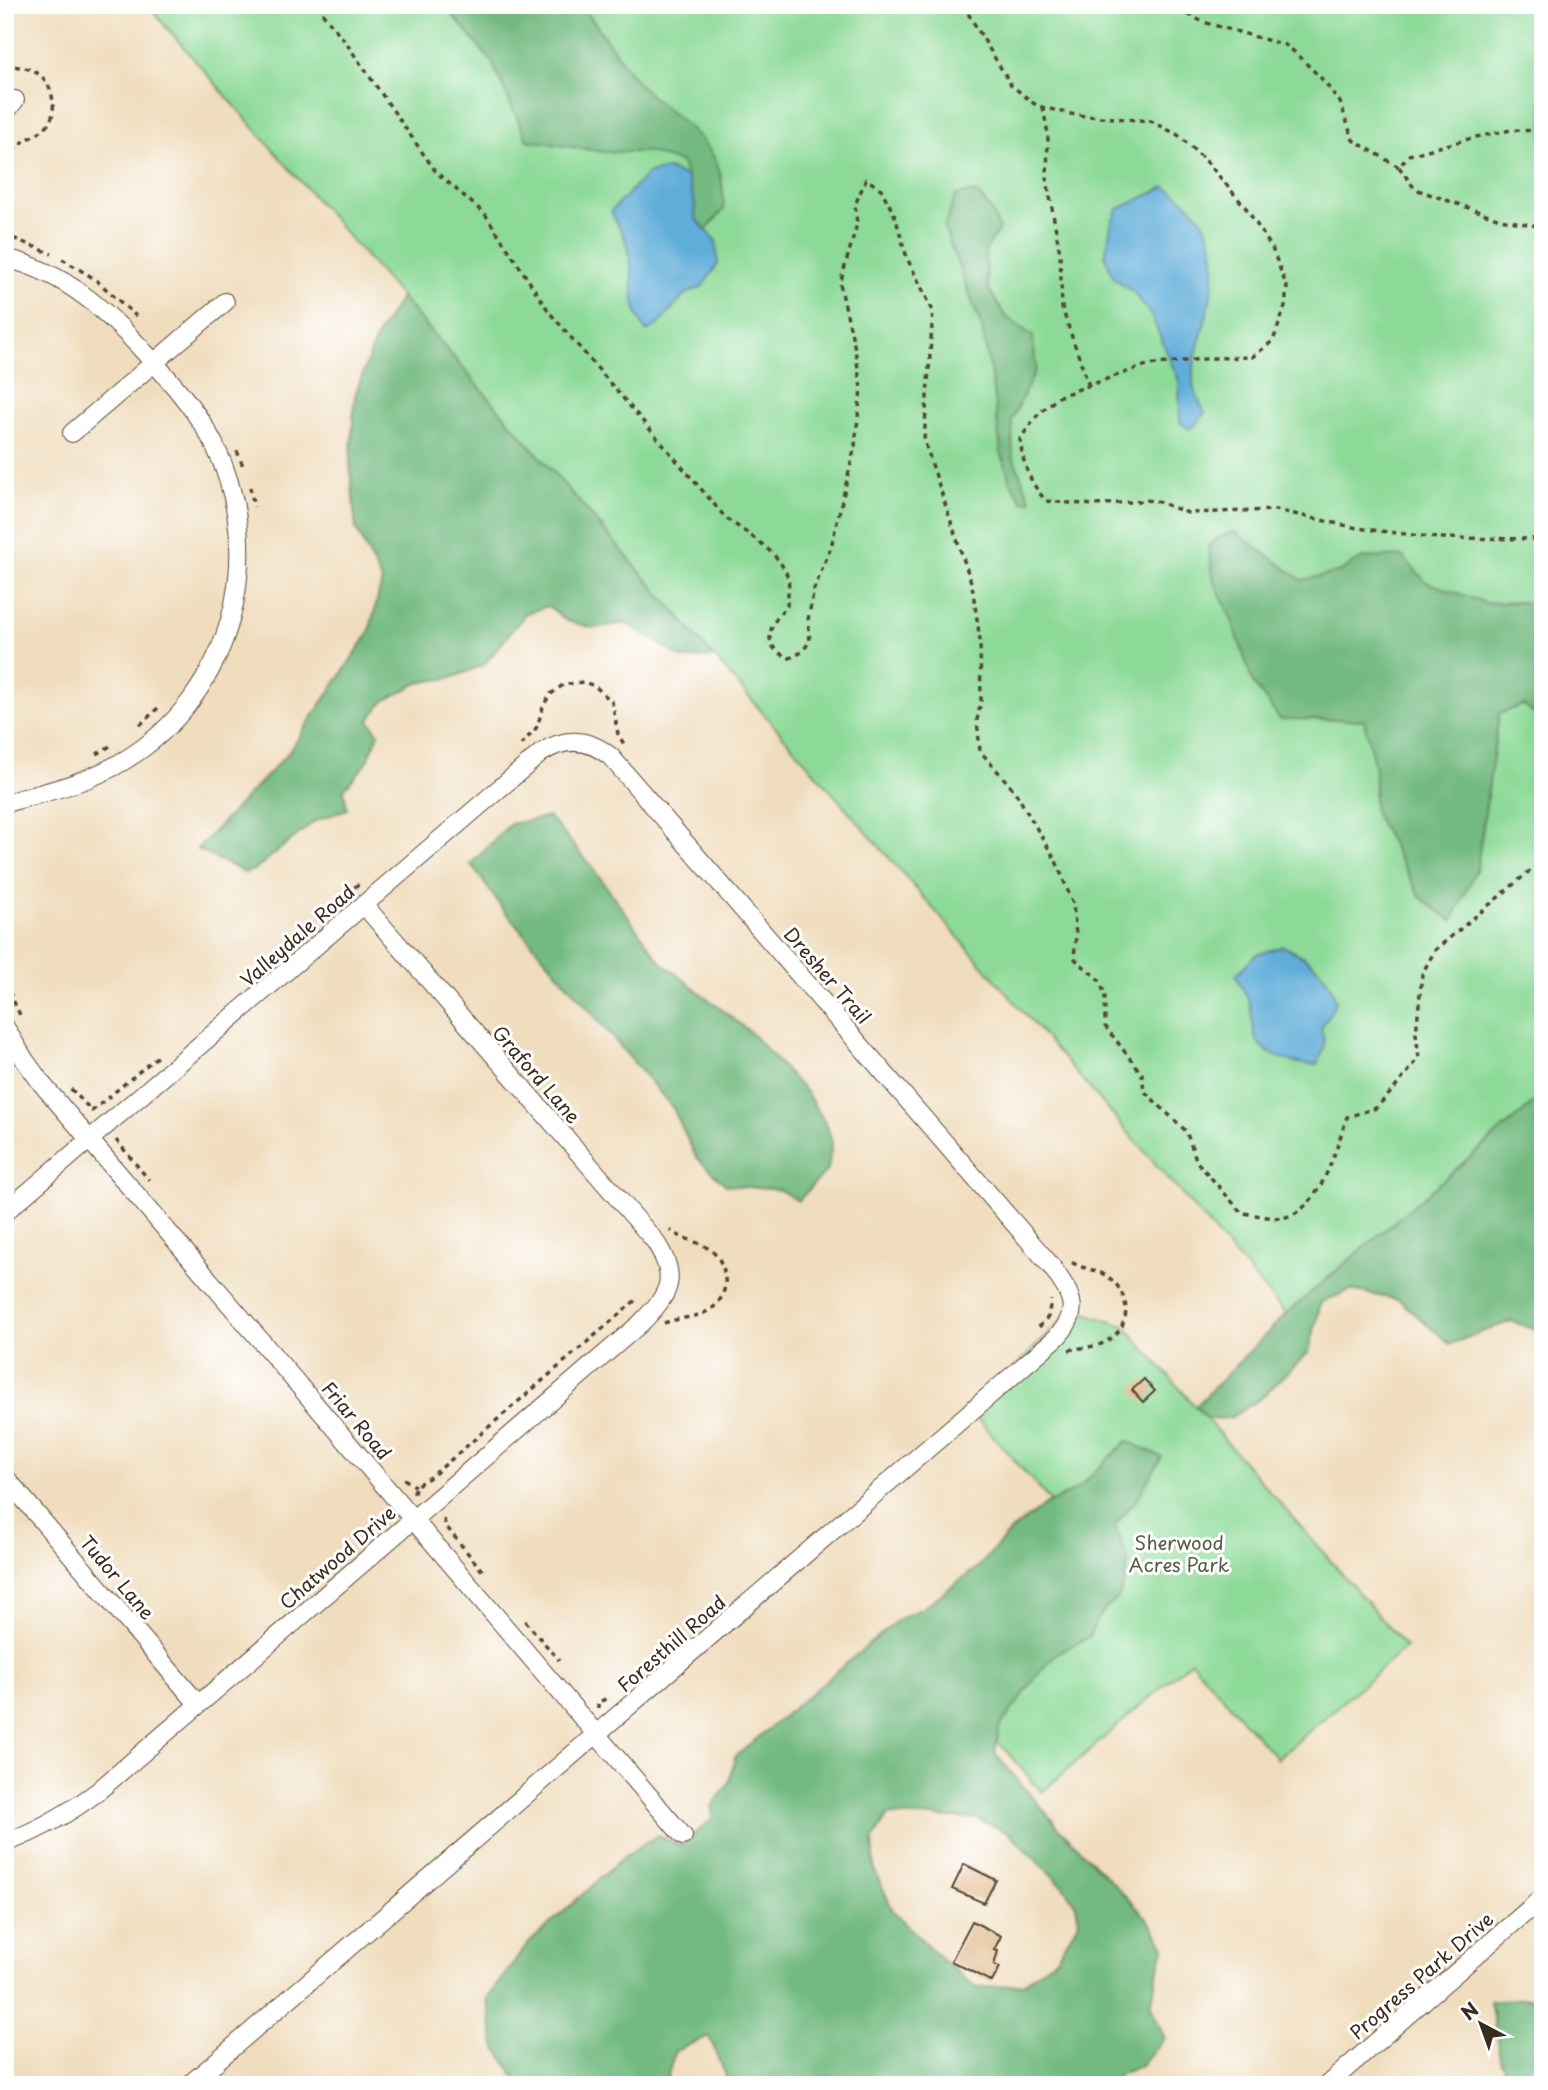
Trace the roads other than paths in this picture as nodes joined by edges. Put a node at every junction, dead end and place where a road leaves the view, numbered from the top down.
1 (5, 258) edge
2 (225, 302) dead end
3 (154, 363) junction
4 (72, 433) dead end
5 (625, 773) joint
6 (5, 803) edge
7 (364, 905) junction
8 (5, 1027) edge
9 (90, 1140) junction
10 (999, 1206) joint
11 (5, 1212) edge
12 (670, 1275) joint
13 (5, 1478) edge
14 (414, 1519) junction
15 (198, 1704) junction
16 (597, 1735) junction
17 (683, 1836) dead end
18 (5, 1843) edge
19 (1543, 1897) edge
20 (189, 2085) edge
21 (1327, 2085) edge

1 - 3 street
2 - 3 street
3 - 4 street
3 - 6 street
5 - 7 street, Valleydale Road
5 - 10 street, Dresher Trail
7 - 9 street, Valleydale Road
7 - 12 street, Graford Lane
8 - 9 street, Friar Road
9 - 11 street, Valleydale Road
9 - 14 street, Friar Road
10 - 16 street, Foresthill Road
12 - 14 street, Chatwood Drive
13 - 15 street, Tudor Lane
14 - 15 street, Chatwood Drive
14 - 16 street, Friar Road
15 - 18 street, Chatwood Drive
16 - 17 street, Friar Road
16 - 20 street, Foresthill Road
19 - 21 street, Progress Park Drive

